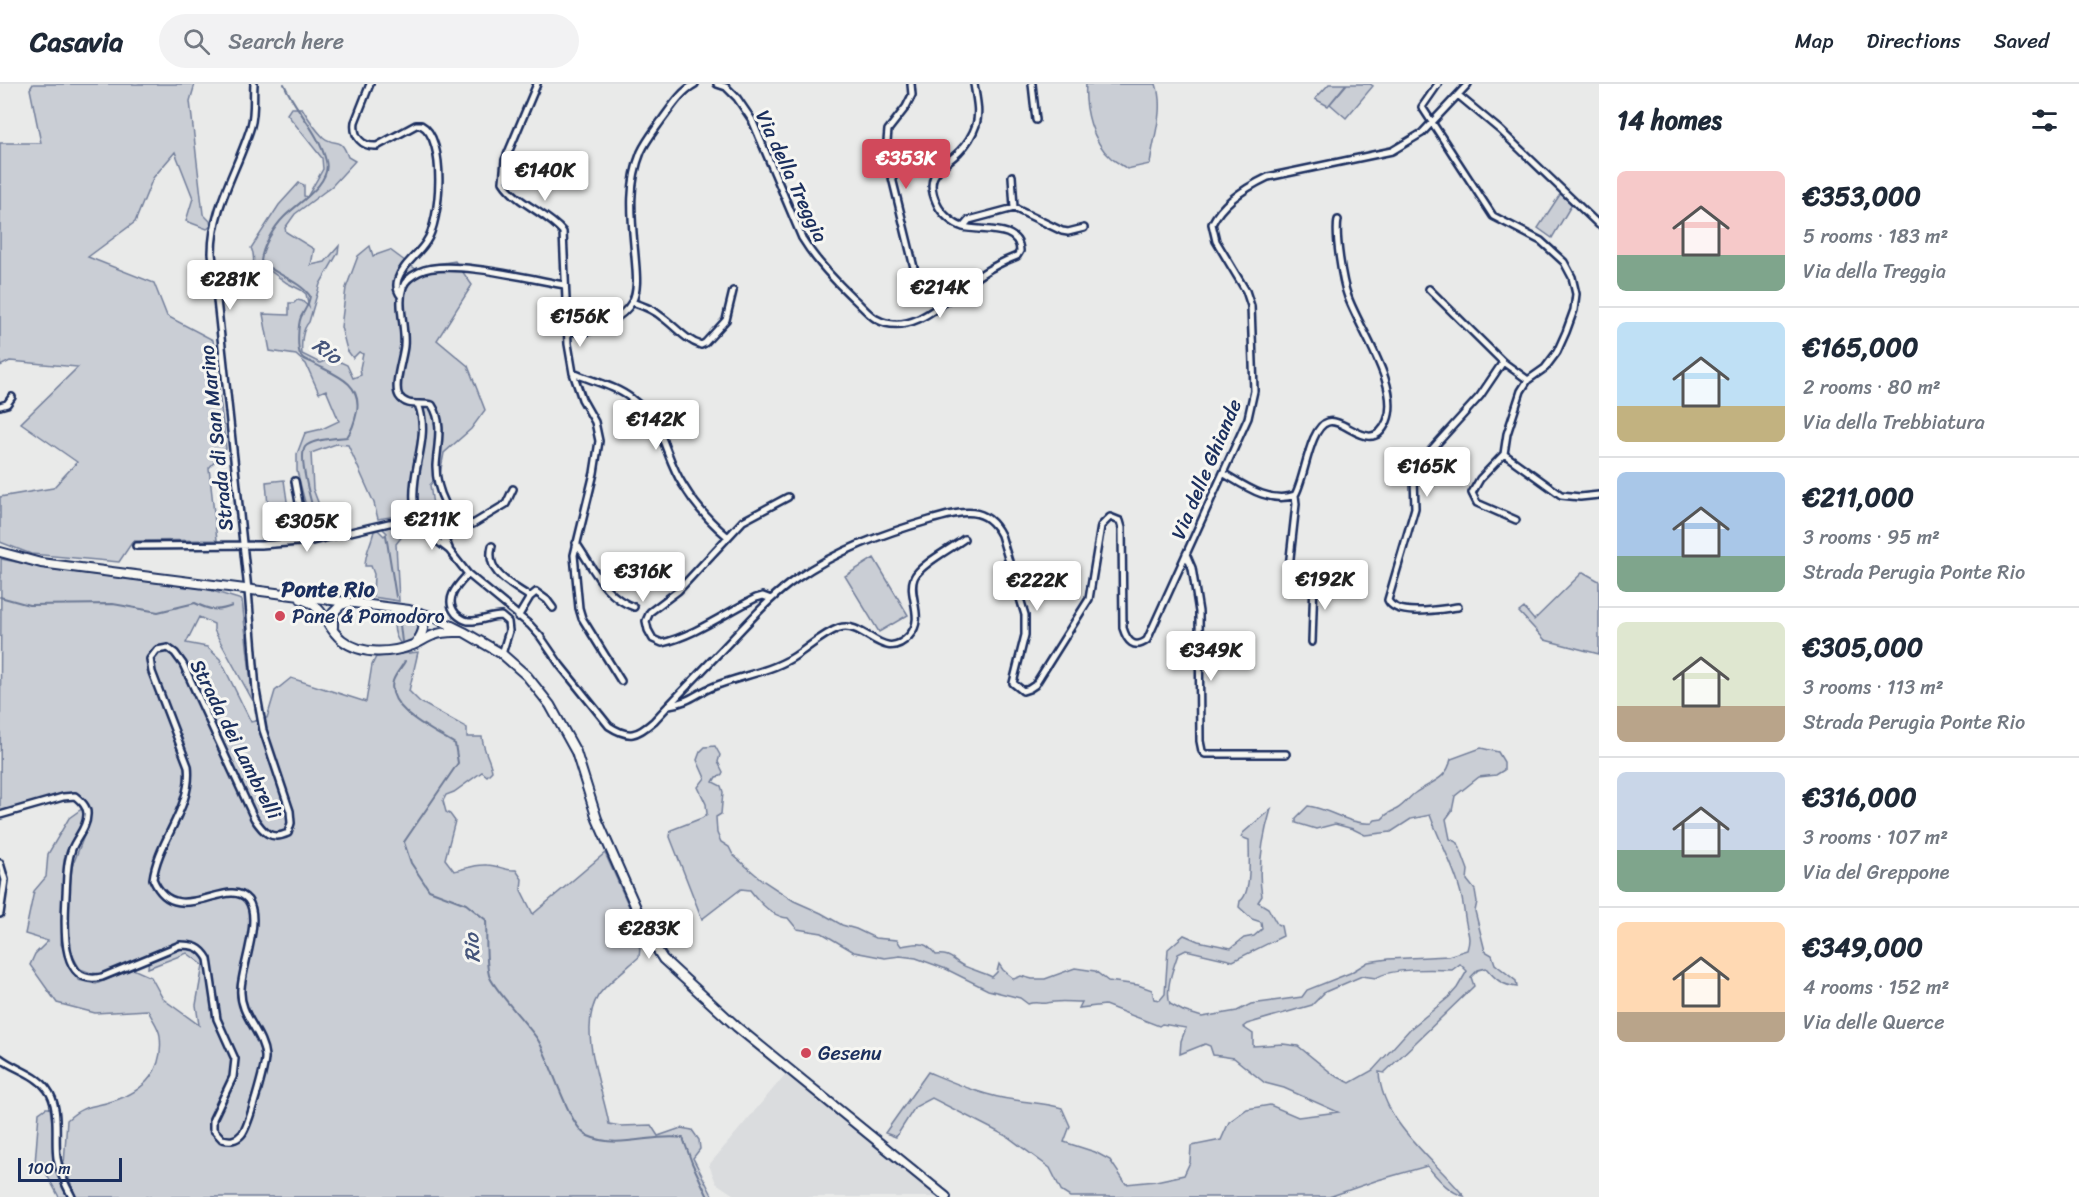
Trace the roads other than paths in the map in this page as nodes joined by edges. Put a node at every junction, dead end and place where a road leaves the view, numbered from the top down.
1 (254, 84) edge
2 (369, 84) edge
3 (537, 84) edge
4 (695, 84) edge
5 (717, 84) edge
6 (910, 84) edge
7 (974, 84) edge
8 (1032, 84) edge
9 (1438, 84) edge
10 (1468, 84) edge
11 (727, 86) edge
12 (1458, 95) junction
13 (1036, 120) dead end
14 (1433, 123) junction
15 (1012, 176) dead end
16 (1014, 208) junction
17 (1338, 220) dead end
18 (1599, 225) edge
19 (963, 227) junction
20 (1084, 228) dead end
21 (564, 285) junction
22 (1428, 289) dead end
23 (733, 291) dead end
24 (951, 297) junction
25 (402, 298) junction
26 (632, 302) junction
27 (566, 327) junction
28 (1503, 362) junction
29 (573, 373) junction
30 (1528, 380) junction
31 (12, 397) dead end
32 (418, 404) junction
33 (0, 406) edge
34 (1504, 454) junction
35 (1223, 473) junction
36 (295, 481) dead end
37 (513, 489) dead end
38 (1295, 495) junction
39 (1599, 495) edge
40 (788, 496) dead end
41 (1516, 520) dead end
42 (728, 537) junction
43 (964, 539) dead end
44 (306, 541) junction
45 (576, 543) junction
46 (243, 544) junction
47 (136, 546) dead end
48 (492, 546) dead end
49 (449, 550) junction
50 (0, 552) edge
51 (1186, 554) junction
52 (468, 574) junction
53 (1314, 579) junction
54 (1341, 583) dead end
55 (248, 590) junction
56 (286, 593) junction
57 (530, 597) junction
58 (771, 599) junction
59 (352, 602) junction
60 (634, 607) dead end
61 (1458, 607) dead end
62 (553, 608) dead end
63 (409, 610) junction
64 (434, 617) junction
65 (518, 617) junction
66 (334, 632) junction
67 (464, 632) junction
68 (435, 634) junction
69 (1312, 642) dead end
70 (415, 645) junction
71 (502, 654) junction
72 (621, 681) dead end
73 (669, 705) junction
74 (1286, 754) dead end
75 (0, 815) edge
76 (0, 863) edge
77 (0, 914) edge
78 (0, 1058) edge
79 (72, 1197) edge
80 (946, 1197) edge

1 - 46 street, Strada di San Marino
2 - 25 street
3 - 21 street
4 - 26 street
5 - 11 street, Via della Treggia
6 - 24 street
7 - 19 street
8 - 13 street
9 - 14 street
10 - 12 street, Via delle Ghiande
11 - 24 street, Via della Treggia
12 - 14 street, Via delle Ghiande
12 - 18 street
14 - 30 street
14 - 35 street, Via delle Ghiande
15 - 16 street
16 - 19 street
16 - 20 street
17 - 38 street
19 - 24 street, Via della Treggia
21 - 25 street
21 - 27 street
22 - 28 street
23 - 26 street
25 - 32 street
26 - 27 street
27 - 29 street
28 - 30 street
28 - 61 street
29 - 42 street
29 - 45 street
30 - 34 street
31 - 33 street
32 - 37 street
32 - 49 street
34 - 39 street
34 - 41 street
35 - 38 street
35 - 51 street, Via delle Ghiande
36 - 44 street
38 - 53 street
40 - 42 street
42 - 58 street
43 - 73 street
44 - 46 street
44 - 49 street
45 - 60 street
45 - 72 street
46 - 47 street
46 - 55 street, Strada dei Lambrelli
48 - 57 street
49 - 52 street
50 - 55 main road
51 - 58 street, Via delle Ghiande
51 - 74 street
52 - 65 street
52 - 71 street
53 - 54 street
53 - 69 street
55 - 56 main road
55 - 75 street, Strada dei Lambrelli
56 - 59 main road
56 - 66 main road
57 - 62 street
57 - 65 street
58 - 73 street
59 - 63 main road
59 - 66 main road
63 - 64 main road
63 - 70 main road
64 - 67 main road
64 - 68 main road
65 - 73 street
66 - 70 main road
67 - 68 main road
67 - 71 main road
68 - 70 main road
71 - 80 main road
76 - 77 street
78 - 79 street

